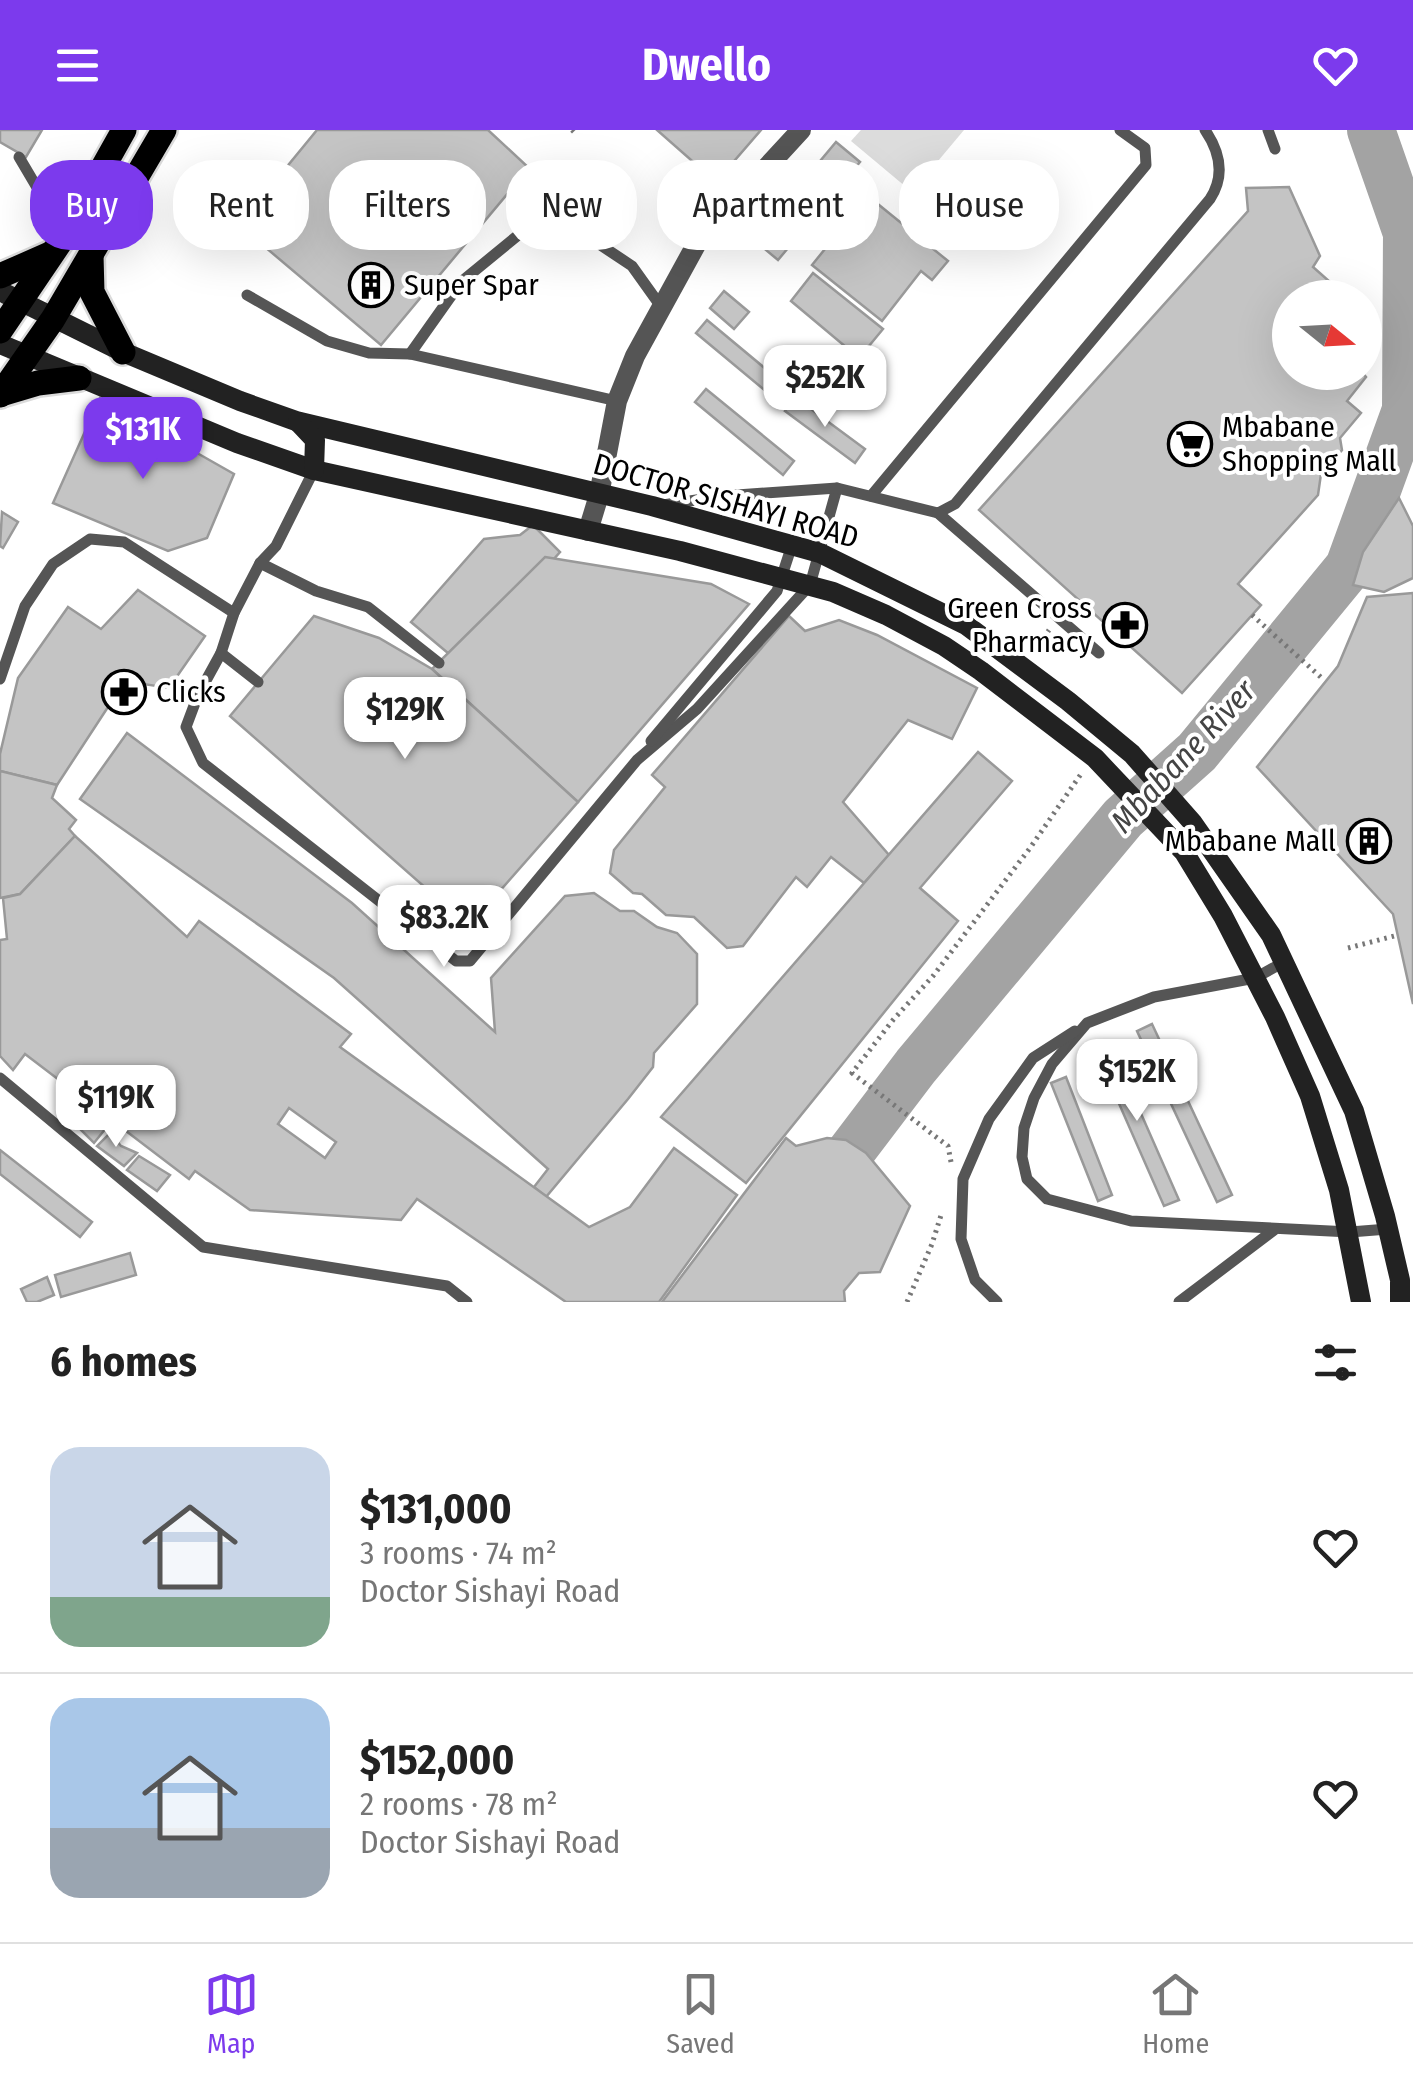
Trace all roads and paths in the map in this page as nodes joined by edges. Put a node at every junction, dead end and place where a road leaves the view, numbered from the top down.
1 (124, 130) edge
2 (164, 130) edge
3 (801, 130) edge
4 (1120, 130) edge
5 (1206, 130) edge
6 (1268, 130) edge
7 (1275, 148) dead end
8 (19, 157) dead end
9 (107, 160) edge
10 (30, 181) edge
11 (48, 250) edge
12 (53, 250) edge
13 (91, 255) junction
14 (0, 276) edge
15 (247, 296) dead end
16 (10, 297) edge
17 (662, 308) junction
18 (53, 320) junction
19 (0, 331) edge
20 (0, 344) edge
21 (123, 352) junction
22 (410, 354) junction
23 (29, 356) junction
24 (78, 378) junction
25 (0, 395) edge
26 (617, 400) junction
27 (296, 420) junction
28 (314, 470) junction
29 (837, 488) junction
30 (600, 495) junction
31 (870, 496) junction
32 (652, 506) junction
33 (938, 513) junction
34 (588, 531) junction
35 (792, 545) junction
36 (820, 553) junction
37 (260, 563) junction
38 (782, 576) junction
39 (810, 584) junction
40 (234, 614) junction
41 (1254, 617) dead end
42 (221, 653) junction
43 (1100, 653) dead end
44 (439, 662) dead end
45 (0, 679) edge
46 (1324, 680) dead end
47 (258, 682) dead end
48 (1095, 758) junction
49 (636, 760) junction
50 (1398, 935) dead end
51 (1348, 948) dead end
52 (1284, 962) junction
53 (1255, 978) junction
54 (1087, 1023) junction
55 (0, 1078) edge
56 (952, 1170) dead end
57 (944, 1202) dead end
58 (1388, 1229) junction
59 (1274, 1230) junction
60 (1350, 1232) junction
61 (467, 1302) edge
62 (907, 1302) edge
63 (997, 1302) edge
64 (1179, 1302) edge
65 (1361, 1302) edge
66 (1400, 1302) edge

1 - 9 main road
2 - 13 main road
3 - 17 street
4 - 31 lane
5 - 33 lane
6 - 7 lane
8 - 10 lane
11 - 14 main road
12 - 16 main road
13 - 18 main road
13 - 21 main road
15 - 22 lane
16 - 18 main road, DOCTOR SISHAYI ROAD
16 - 19 main road
17 - 22 lane
17 - 26 street
18 - 21 main road, DOCTOR SISHAYI ROAD
18 - 23 main road
20 - 23 main road, DOCTOR SISHAYI ROAD
21 - 27 main road, DOCTOR SISHAYI ROAD
22 - 26 lane
23 - 24 main road, DOCTOR SISHAYI ROAD
23 - 25 main road
24 - 25 main road
24 - 28 main road, DOCTOR SISHAYI ROAD
26 - 30 street
27 - 28 main road
27 - 30 main road, DOCTOR SISHAYI ROAD
28 - 34 main road, DOCTOR SISHAYI ROAD
28 - 37 lane
29 - 31 lane
29 - 32 lane
29 - 36 lane
30 - 32 main road, DOCTOR SISHAYI ROAD
30 - 34 street
31 - 33 lane
32 - 35 main road, DOCTOR SISHAYI ROAD
33 - 43 lane
34 - 38 main road, DOCTOR SISHAYI ROAD
35 - 36 main road, DOCTOR SISHAYI ROAD
35 - 38 lane
36 - 39 lane
36 - 52 main road, DOCTOR SISHAYI ROAD
37 - 40 lane
37 - 44 lane
38 - 39 main road, DOCTOR SISHAYI ROAD
38 - 49 lane
39 - 48 main road, DOCTOR SISHAYI ROAD
39 - 49 lane
40 - 42 lane
40 - 45 lane
41 - 46 path
42 - 47 lane
42 - 49 lane
48 - 53 main road, DOCTOR SISHAYI ROAD
48 - 56 path
50 - 51 path
52 - 53 lane
52 - 58 main road, DOCTOR SISHAYI ROAD
53 - 54 lane
53 - 60 main road, DOCTOR SISHAYI ROAD
54 - 59 lane
54 - 63 lane
55 - 61 lane
57 - 62 path
58 - 60 lane
58 - 66 main road, DOCTOR SISHAYI ROAD
59 - 60 lane
59 - 64 lane
60 - 65 main road, DOCTOR SISHAYI ROAD

